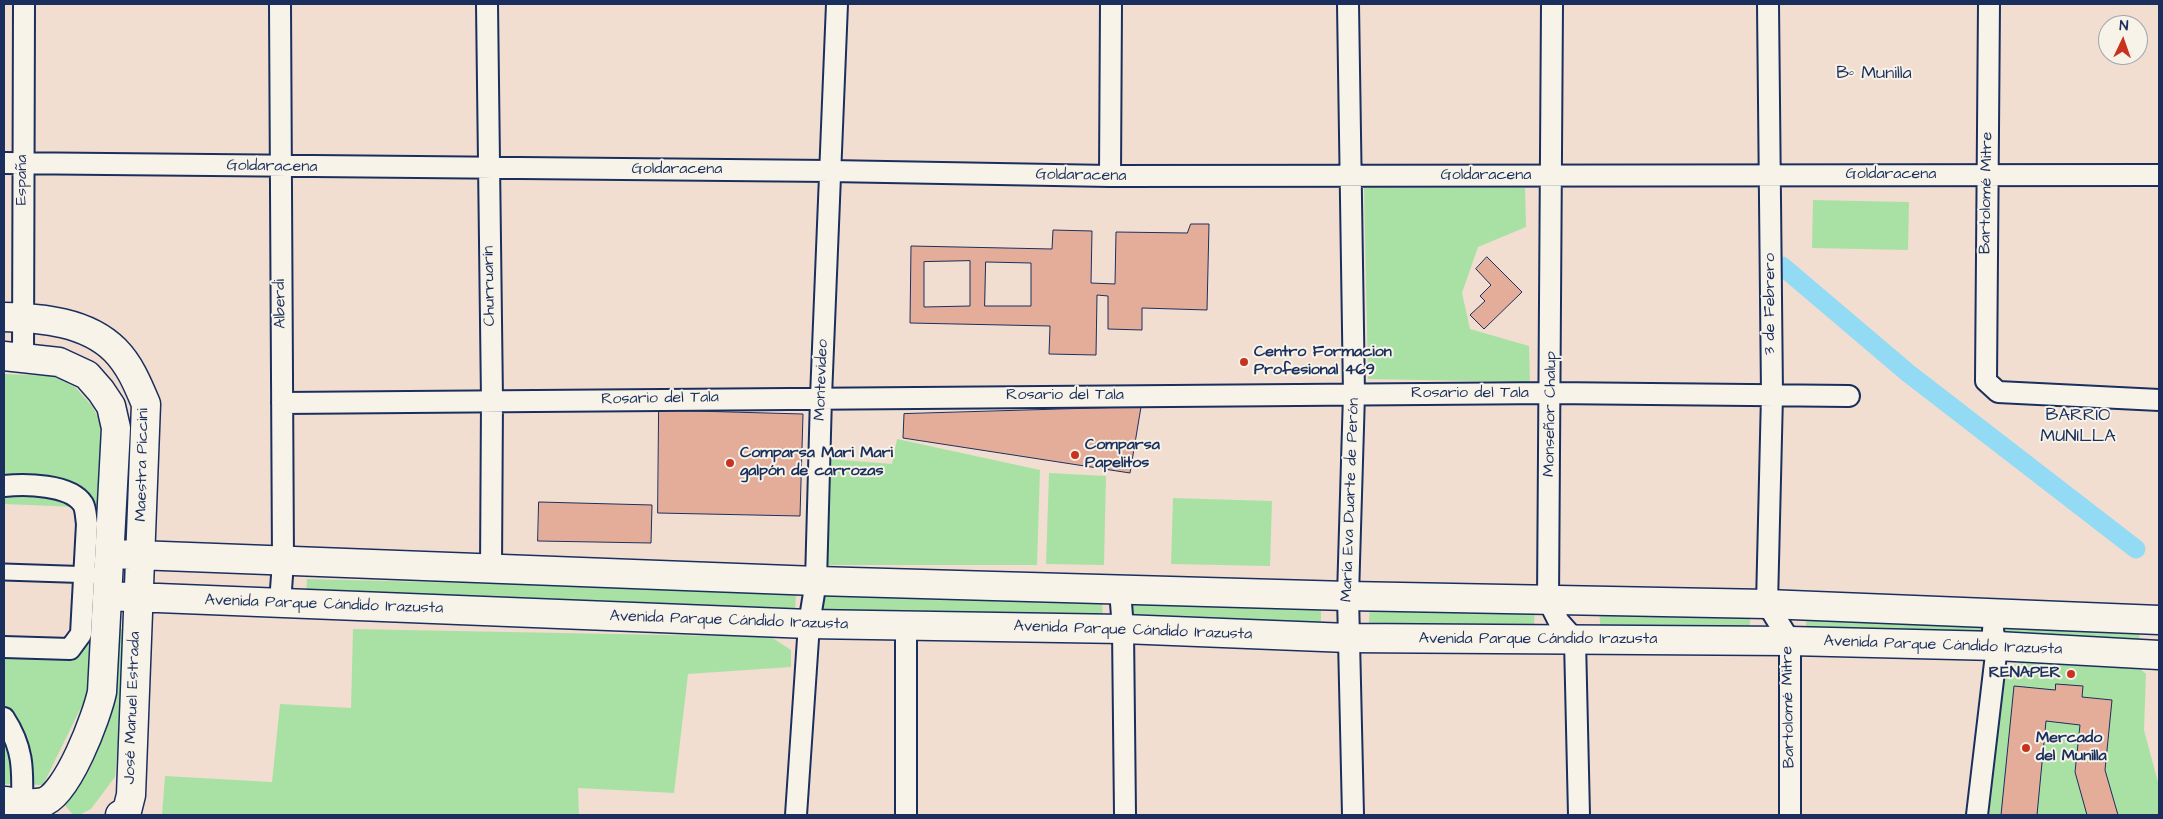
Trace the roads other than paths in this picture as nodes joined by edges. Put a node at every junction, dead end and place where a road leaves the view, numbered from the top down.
1 (24, 4) edge
2 (280, 4) edge
3 (487, 4) edge
4 (836, 4) edge
5 (1111, 4) edge
6 (1348, 4) edge
7 (1552, 4) edge
8 (1768, 4) edge
9 (1989, 4) edge
10 (14, 164) edge
11 (280, 167) junction
12 (488, 169) junction
13 (830, 171) junction
14 (1770, 174) junction
15 (2159, 175) edge
16 (1110, 176) junction
17 (1351, 176) junction
18 (1552, 176) junction
19 (1988, 176) junction
20 (13, 317) edge
21 (13, 357) edge
22 (1551, 393) junction
23 (1354, 394) junction
24 (1772, 395) junction
25 (1849, 396) dead end
26 (821, 397) junction
27 (492, 400) junction
28 (2159, 400) edge
29 (282, 403) junction
30 (4, 486) edge
31 (140, 556) junction
32 (283, 562) junction
33 (491, 569) junction
34 (4, 572) edge
35 (103, 575) junction
36 (816, 581) junction
37 (1120, 590) junction
38 (1348, 596) junction
39 (137, 597) junction
40 (1548, 600) junction
41 (280, 603) junction
42 (1767, 604) junction
43 (1994, 614) junction
44 (2159, 620) edge
45 (809, 624) junction
46 (906, 626) junction
47 (1123, 629) junction
48 (1348, 638) junction
49 (1575, 640) junction
50 (1790, 641) junction
51 (1997, 646) junction
52 (4, 647) edge
53 (2159, 655) edge
54 (4, 718) edge
55 (27, 805) edge
56 (125, 814) edge
57 (796, 815) edge
58 (906, 815) edge
59 (1125, 815) edge
60 (1353, 815) edge
61 (1579, 815) edge
62 (1790, 815) edge
63 (1977, 815) edge

1 - 10 street, España
2 - 11 street, Alberdi
3 - 12 street, Churruarín
4 - 13 street, Montevideo
5 - 16 street
6 - 17 street, María Eva Duarte de Perón
7 - 18 street, Monseñor Chalup
8 - 14 street, 3 de Febrero
9 - 19 street, Bartolomé Mitre
10 - 11 street, Goldaracena
10 - 20 street, España
11 - 12 street, Goldaracena
11 - 29 street, Alberdi
12 - 13 street, Goldaracena
12 - 27 street, Churruarín
13 - 16 street, Goldaracena
13 - 26 street, Montevideo
14 - 18 street, Goldaracena
14 - 19 street, Goldaracena
14 - 24 street, 3 de Febrero
15 - 19 street, Goldaracena
16 - 17 street, Goldaracena
17 - 18 street, Goldaracena
17 - 23 street, María Eva Duarte de Perón
18 - 22 street, Monseñor Chalup
19 - 28 street, Bartolomé Mitre
20 - 21 street, España
20 - 31 main road, Maestra Piccini
21 - 35 main road, Maestra Piccini
22 - 23 street, Rosario del Tala
22 - 24 street, Rosario del Tala
22 - 40 street, Monseñor Chalup
23 - 26 street, Rosario del Tala
23 - 38 street, María Eva Duarte de Perón
24 - 25 street, Rosario del Tala
24 - 42 street, 3 de Febrero
26 - 27 street, Rosario del Tala
26 - 36 street, Montevideo
27 - 29 street, Rosario del Tala
27 - 33 street, Churruarín
29 - 32 street, Alberdi
30 - 35 street
31 - 32 main road, Avenida Parque Cándido Irazusta
31 - 35 main road, Avenida Parque Cándido Irazusta
31 - 39 main road, Maestra Piccini
32 - 33 main road, Avenida Parque Cándido Irazusta
32 - 41 street, Alberdi
33 - 36 main road, Avenida Parque Cándido Irazusta
34 - 35 street
35 - 39 main road, Avenida Parque Cándido Irazusta
35 - 52 street
35 - 55 main road, José Manuel Estrada
36 - 37 main road, Avenida Parque Cándido Irazusta
36 - 45 street, Montevideo
37 - 38 main road, Avenida Parque Cándido Irazusta
37 - 47 street
38 - 40 main road, Avenida Parque Cándido Irazusta
38 - 48 street, María Eva Duarte de Perón
39 - 41 main road, Avenida Parque Cándido Irazusta
39 - 56 main road, José Manuel Estrada
40 - 42 main road, Avenida Parque Cándido Irazusta
40 - 49 street, Monseñor Chalup
41 - 45 main road, Avenida Parque Cándido Irazusta
42 - 43 main road, Avenida Parque Cándido Irazusta
42 - 50 street, Bartolomé Mitre
43 - 44 main road, Avenida Parque Cándido Irazusta
43 - 51 street
45 - 46 main road, Avenida Parque Cándido Irazusta
45 - 57 street, Montevideo
46 - 47 main road, Avenida Parque Cándido Irazusta
46 - 58 street
47 - 48 main road, Avenida Parque Cándido Irazusta
47 - 59 street
48 - 49 main road, Avenida Parque Cándido Irazusta
48 - 60 street, María Eva Duarte de Perón
49 - 50 main road, Avenida Parque Cándido Irazusta
49 - 61 street
50 - 51 main road, Avenida Parque Cándido Irazusta
50 - 62 street, Bartolomé Mitre
51 - 53 main road, Avenida Parque Cándido Irazusta
51 - 63 street
54 - 55 street

